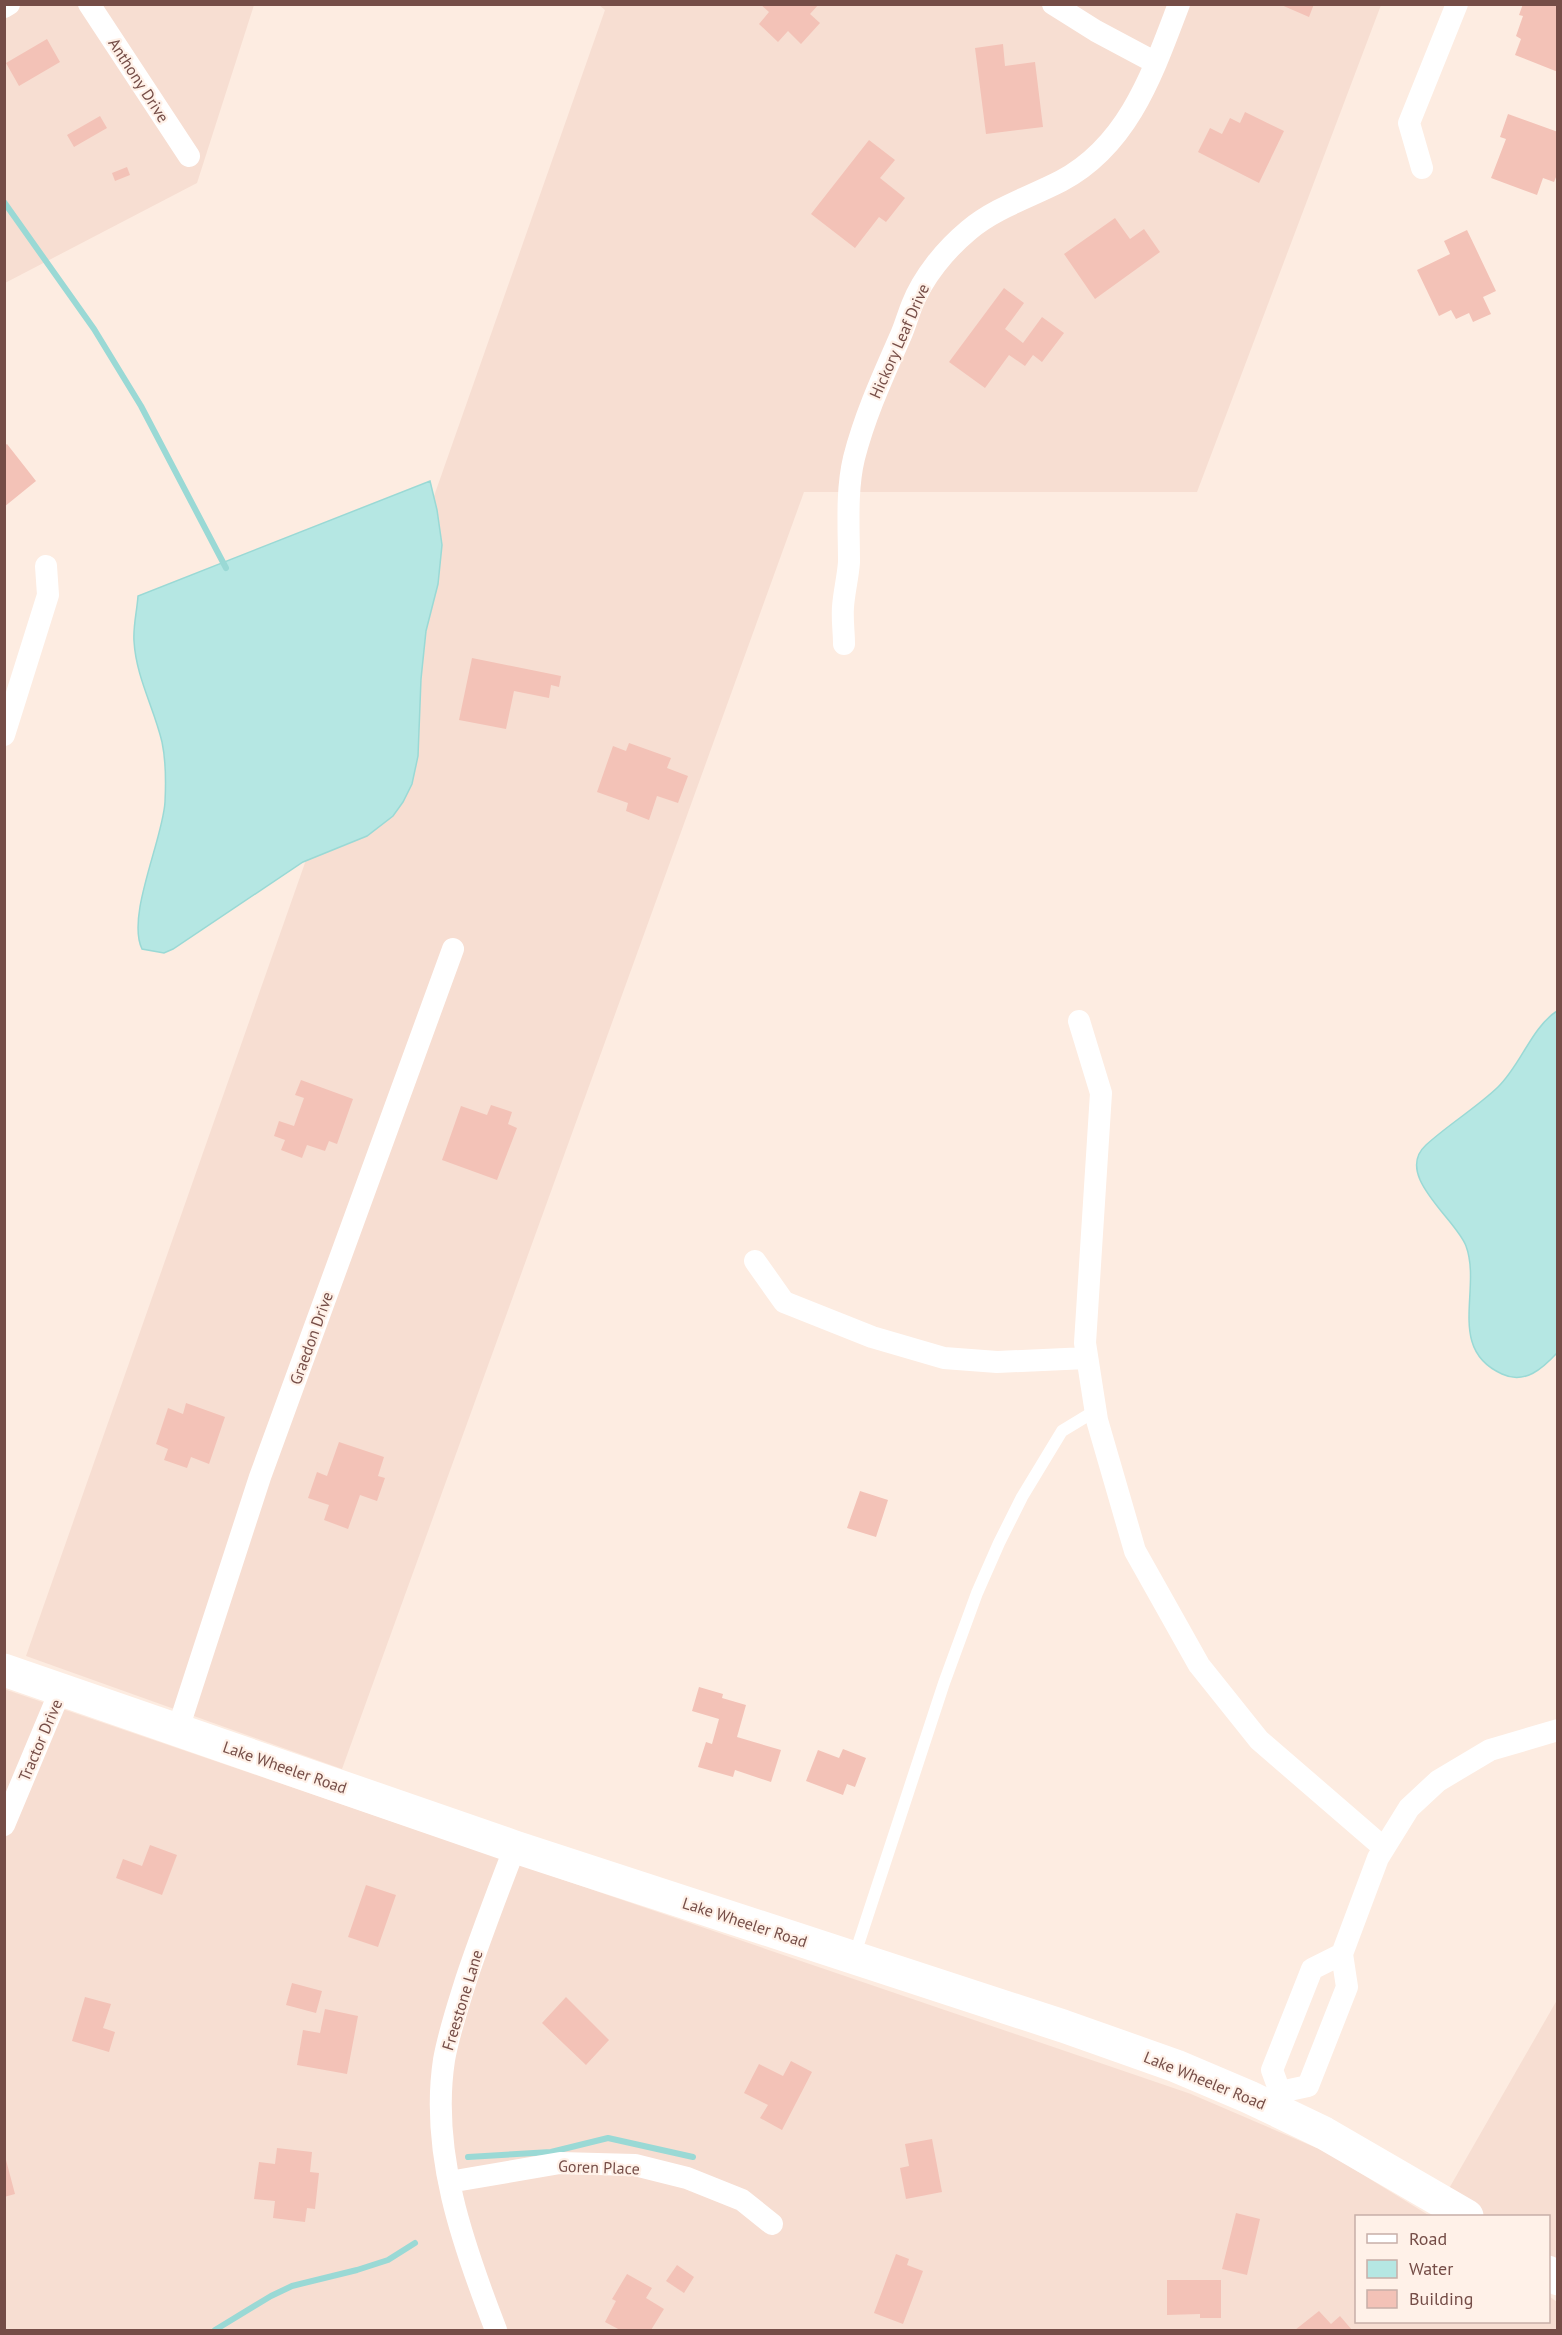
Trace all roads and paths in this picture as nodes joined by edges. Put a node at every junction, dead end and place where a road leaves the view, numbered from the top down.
1 (9, 4) edge
2 (89, 4) edge
3 (1053, 4) edge
4 (1179, 4) edge
5 (1457, 4) edge
6 (4, 7) edge
7 (1156, 63) junction
8 (189, 156) dead end
9 (1422, 168) dead end
10 (46, 566) dead end
11 (844, 644) dead end
12 (4, 735) edge
13 (453, 949) dead end
14 (1079, 1021) dead end
15 (755, 1261) dead end
16 (1087, 1358) junction
17 (1095, 1412) junction
18 (4, 1670) edge
19 (61, 1689) junction
20 (178, 1729) junction
21 (1557, 1730) edge
22 (4, 1825) edge
23 (515, 1847) junction
24 (1384, 1848) junction
25 (1342, 1954) junction
26 (854, 1958) junction
27 (1277, 2100) junction
28 (449, 2182) junction
29 (1464, 2215) edge
30 (772, 2224) dead end
31 (496, 2331) edge

1 - 6 street
2 - 8 street, Anthony Drive
3 - 7 street
4 - 7 street, Hickory Leaf Drive
5 - 9 street
7 - 11 street, Hickory Leaf Drive
10 - 12 street
13 - 20 street, Graedon Drive
14 - 16 street
15 - 16 street
16 - 17 street
17 - 24 street
17 - 26 lane
18 - 19 street, Lake Wheeler Road
19 - 20 street, Lake Wheeler Road
19 - 22 street, Tractor Drive
20 - 23 street, Lake Wheeler Road
21 - 24 street
23 - 26 street, Lake Wheeler Road
23 - 28 street, Freestone Lane
24 - 25 street
25 - 27 street
25 - 27 street
26 - 27 street, Lake Wheeler Road
27 - 29 street, Lake Wheeler Road
28 - 30 street, Goren Place
28 - 31 street, Freestone Lane

